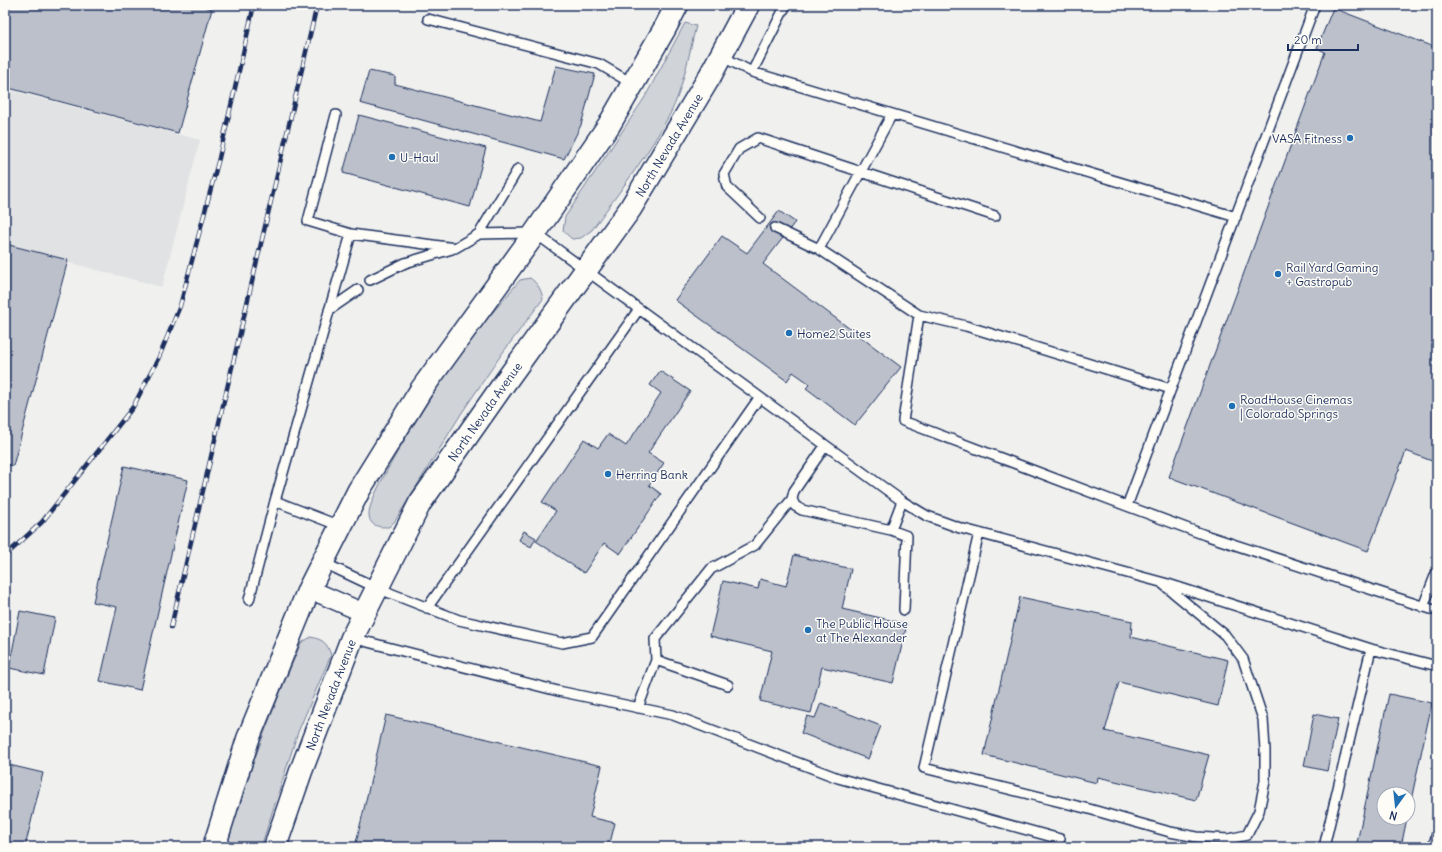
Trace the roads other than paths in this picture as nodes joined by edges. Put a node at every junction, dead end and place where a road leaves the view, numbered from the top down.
1 (676, 5) edge
2 (748, 5) edge
3 (786, 5) edge
4 (1315, 5) edge
5 (428, 19) dead end
6 (721, 56) junction
7 (752, 72) junction
8 (633, 84) junction
9 (892, 114) junction
10 (336, 115) dead end
11 (518, 169) dead end
12 (861, 172) junction
13 (995, 216) dead end
14 (1236, 217) junction
15 (760, 218) dead end
16 (775, 228) dead end
17 (535, 233) junction
18 (351, 234) junction
19 (479, 234) junction
20 (455, 248) junction
21 (819, 249) junction
22 (586, 270) junction
23 (370, 280) dead end
24 (358, 290) dead end
25 (329, 310) junction
26 (639, 310) junction
27 (919, 315) junction
28 (1171, 389) junction
29 (759, 398) junction
30 (825, 446) junction
31 (792, 499) junction
32 (275, 501) junction
33 (902, 502) junction
34 (1127, 506) junction
35 (340, 526) junction
36 (891, 530) junction
37 (979, 533) junction
38 (322, 562) junction
39 (1437, 571) edge
40 (1160, 582) junction
41 (376, 588) junction
42 (309, 589) junction
43 (249, 600) dead end
44 (1423, 607) junction
45 (427, 608) junction
46 (904, 610) dead end
47 (1437, 611) edge
48 (364, 613) junction
49 (352, 638) junction
50 (1371, 649) junction
51 (656, 660) junction
52 (1437, 666) edge
53 (728, 685) dead end
54 (638, 708) junction
55 (1437, 834) edge
56 (1060, 839) dead end
57 (214, 847) edge
58 (275, 847) edge
59 (1324, 847) edge
60 (1433, 847) edge

1 - 8 main road
2 - 6 main road, North Nevada Avenue
3 - 7 lane
4 - 14 lane
5 - 8 lane
6 - 7 lane
6 - 22 main road, North Nevada Avenue
7 - 9 lane
8 - 17 main road
9 - 12 lane
9 - 14 lane
10 - 18 lane
11 - 19 lane
12 - 13 lane
12 - 15 lane
12 - 21 lane
14 - 28 lane
16 - 21 lane
17 - 19 lane
17 - 22 lane
17 - 35 main road
18 - 20 lane
18 - 25 lane
19 - 20 lane
20 - 23 lane
21 - 27 lane
22 - 26 lane
22 - 41 main road, North Nevada Avenue
24 - 25 lane
25 - 32 lane
26 - 29 lane
26 - 45 lane
27 - 28 lane
27 - 34 lane
28 - 34 lane
29 - 30 lane
29 - 45 lane
30 - 31 lane
30 - 33 lane
31 - 36 lane
31 - 51 lane
32 - 35 lane
32 - 43 lane
33 - 36 lane
33 - 37 lane
34 - 44 lane
35 - 38 main road
36 - 46 lane
37 - 40 lane
37 - 40 lane
38 - 41 lane
38 - 42 main road
39 - 44 lane
40 - 50 lane
41 - 45 lane
41 - 48 main road, North Nevada Avenue
42 - 48 street
42 - 57 main road
44 - 47 lane
48 - 49 main road, North Nevada Avenue
49 - 54 lane
49 - 58 main road, North Nevada Avenue
50 - 52 lane
50 - 59 lane
51 - 53 lane
51 - 54 lane
54 - 56 lane
55 - 60 lane

